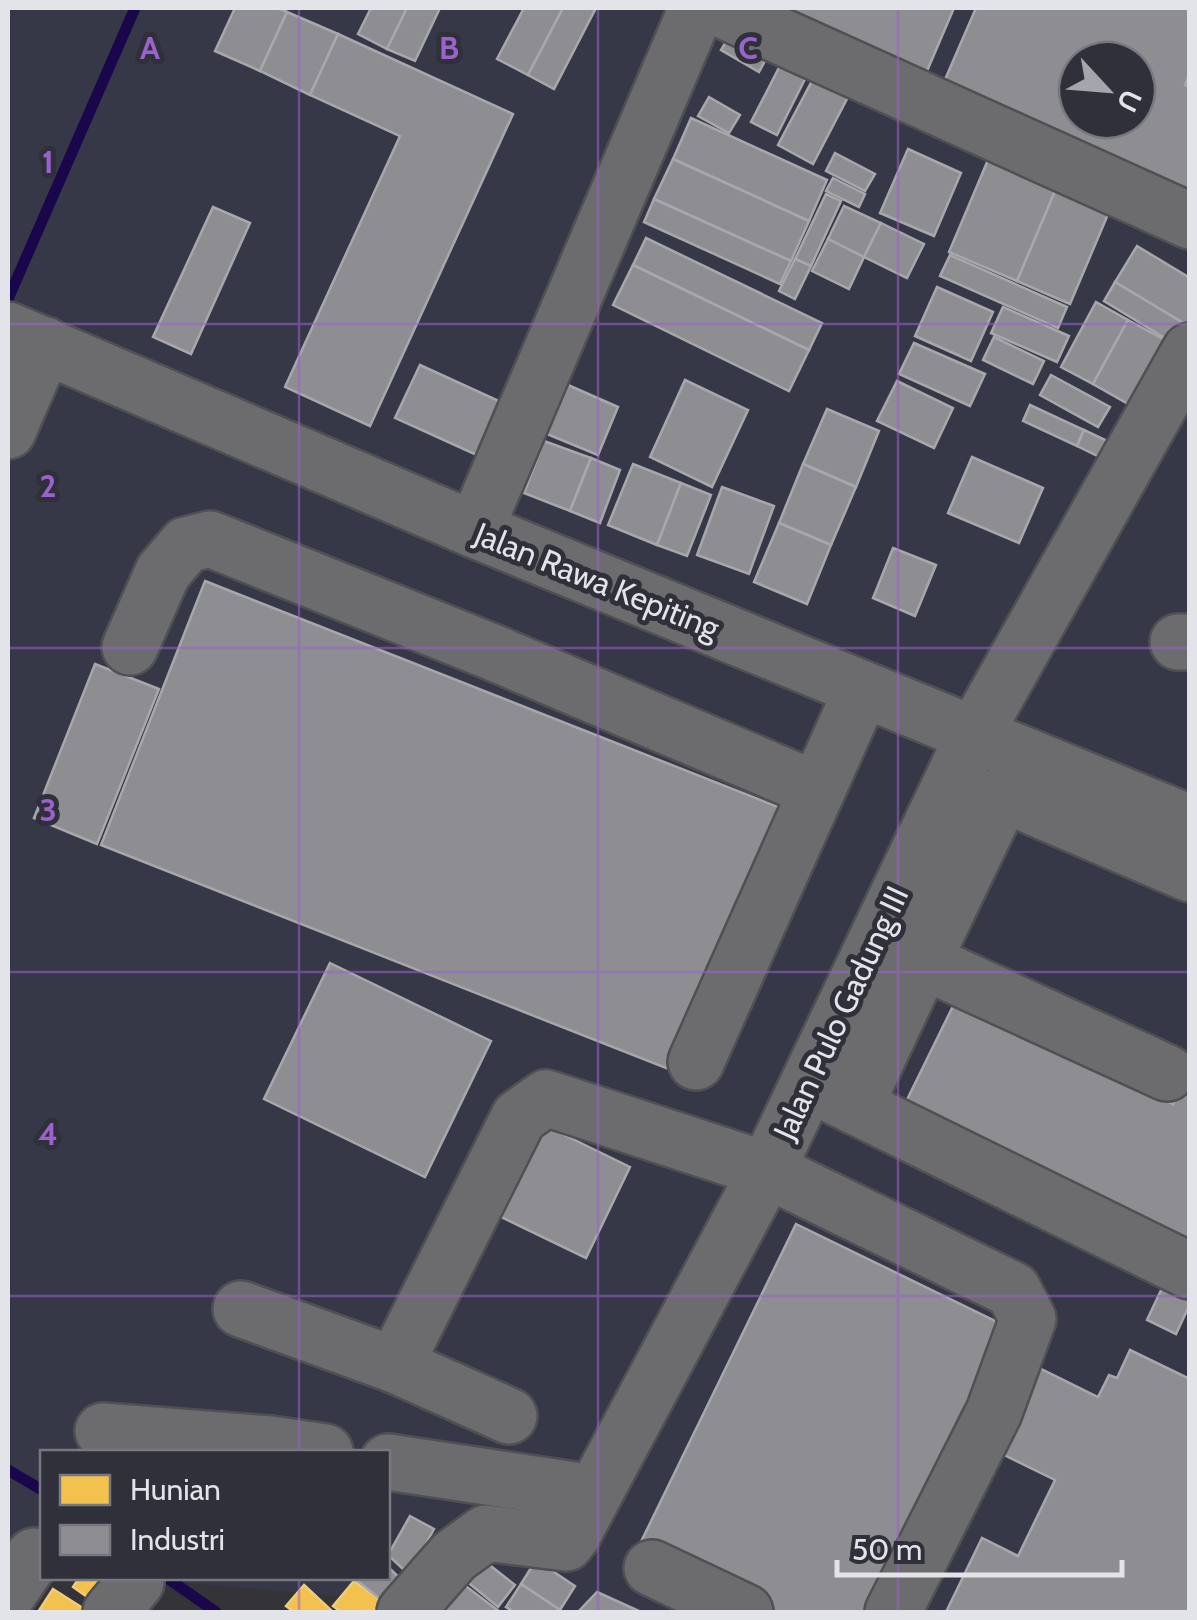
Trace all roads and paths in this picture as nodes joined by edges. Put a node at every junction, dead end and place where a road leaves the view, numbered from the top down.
1 (696, 8) edge
2 (718, 8) edge
3 (1190, 221) edge
4 (25, 338) edge
5 (1190, 351) edge
6 (8, 430) edge
7 (475, 530) junction
8 (130, 647) dead end
9 (862, 690) junction
10 (974, 735) junction
11 (817, 790) junction
12 (1190, 823) edge
13 (1190, 874) edge
14 (923, 961) junction
15 (696, 1062) dead end
16 (1167, 1073) dead end
17 (806, 1082) junction
18 (855, 1106) junction
19 (767, 1170) junction
20 (1190, 1271) edge
21 (241, 1309) dead end
22 (395, 1366) junction
23 (508, 1416) dead end
24 (103, 1431) dead end
25 (311, 1450) edge
26 (390, 1462) edge
27 (594, 1493) junction
28 (652, 1568) dead end
29 (406, 1612) edge
30 (745, 1612) edge
31 (894, 1612) edge

1 - 7 street
2 - 3 street
4 - 6 street
4 - 7 street, Jalan Rawa Kepiting
5 - 10 street, Jalan Pulo Gadung III
7 - 9 street, Jalan Rawa Kepiting
8 - 11 street
9 - 10 street, Jalan Rawa Kepiting
9 - 11 street
10 - 12 street, Jalan Rawa Kepiting
10 - 17 street, Jalan Pulo Gadung III
11 - 15 street
13 - 14 street
14 - 16 street
14 - 18 street
17 - 18 street
17 - 19 street, Jalan Pulo Gadung III
18 - 20 street
19 - 22 street
19 - 27 street, Jalan Pulo Gadung III
19 - 31 street
21 - 22 street
22 - 23 street
24 - 25 street
26 - 27 street
27 - 29 street, Jalan Pulo Gadung III
28 - 30 street

